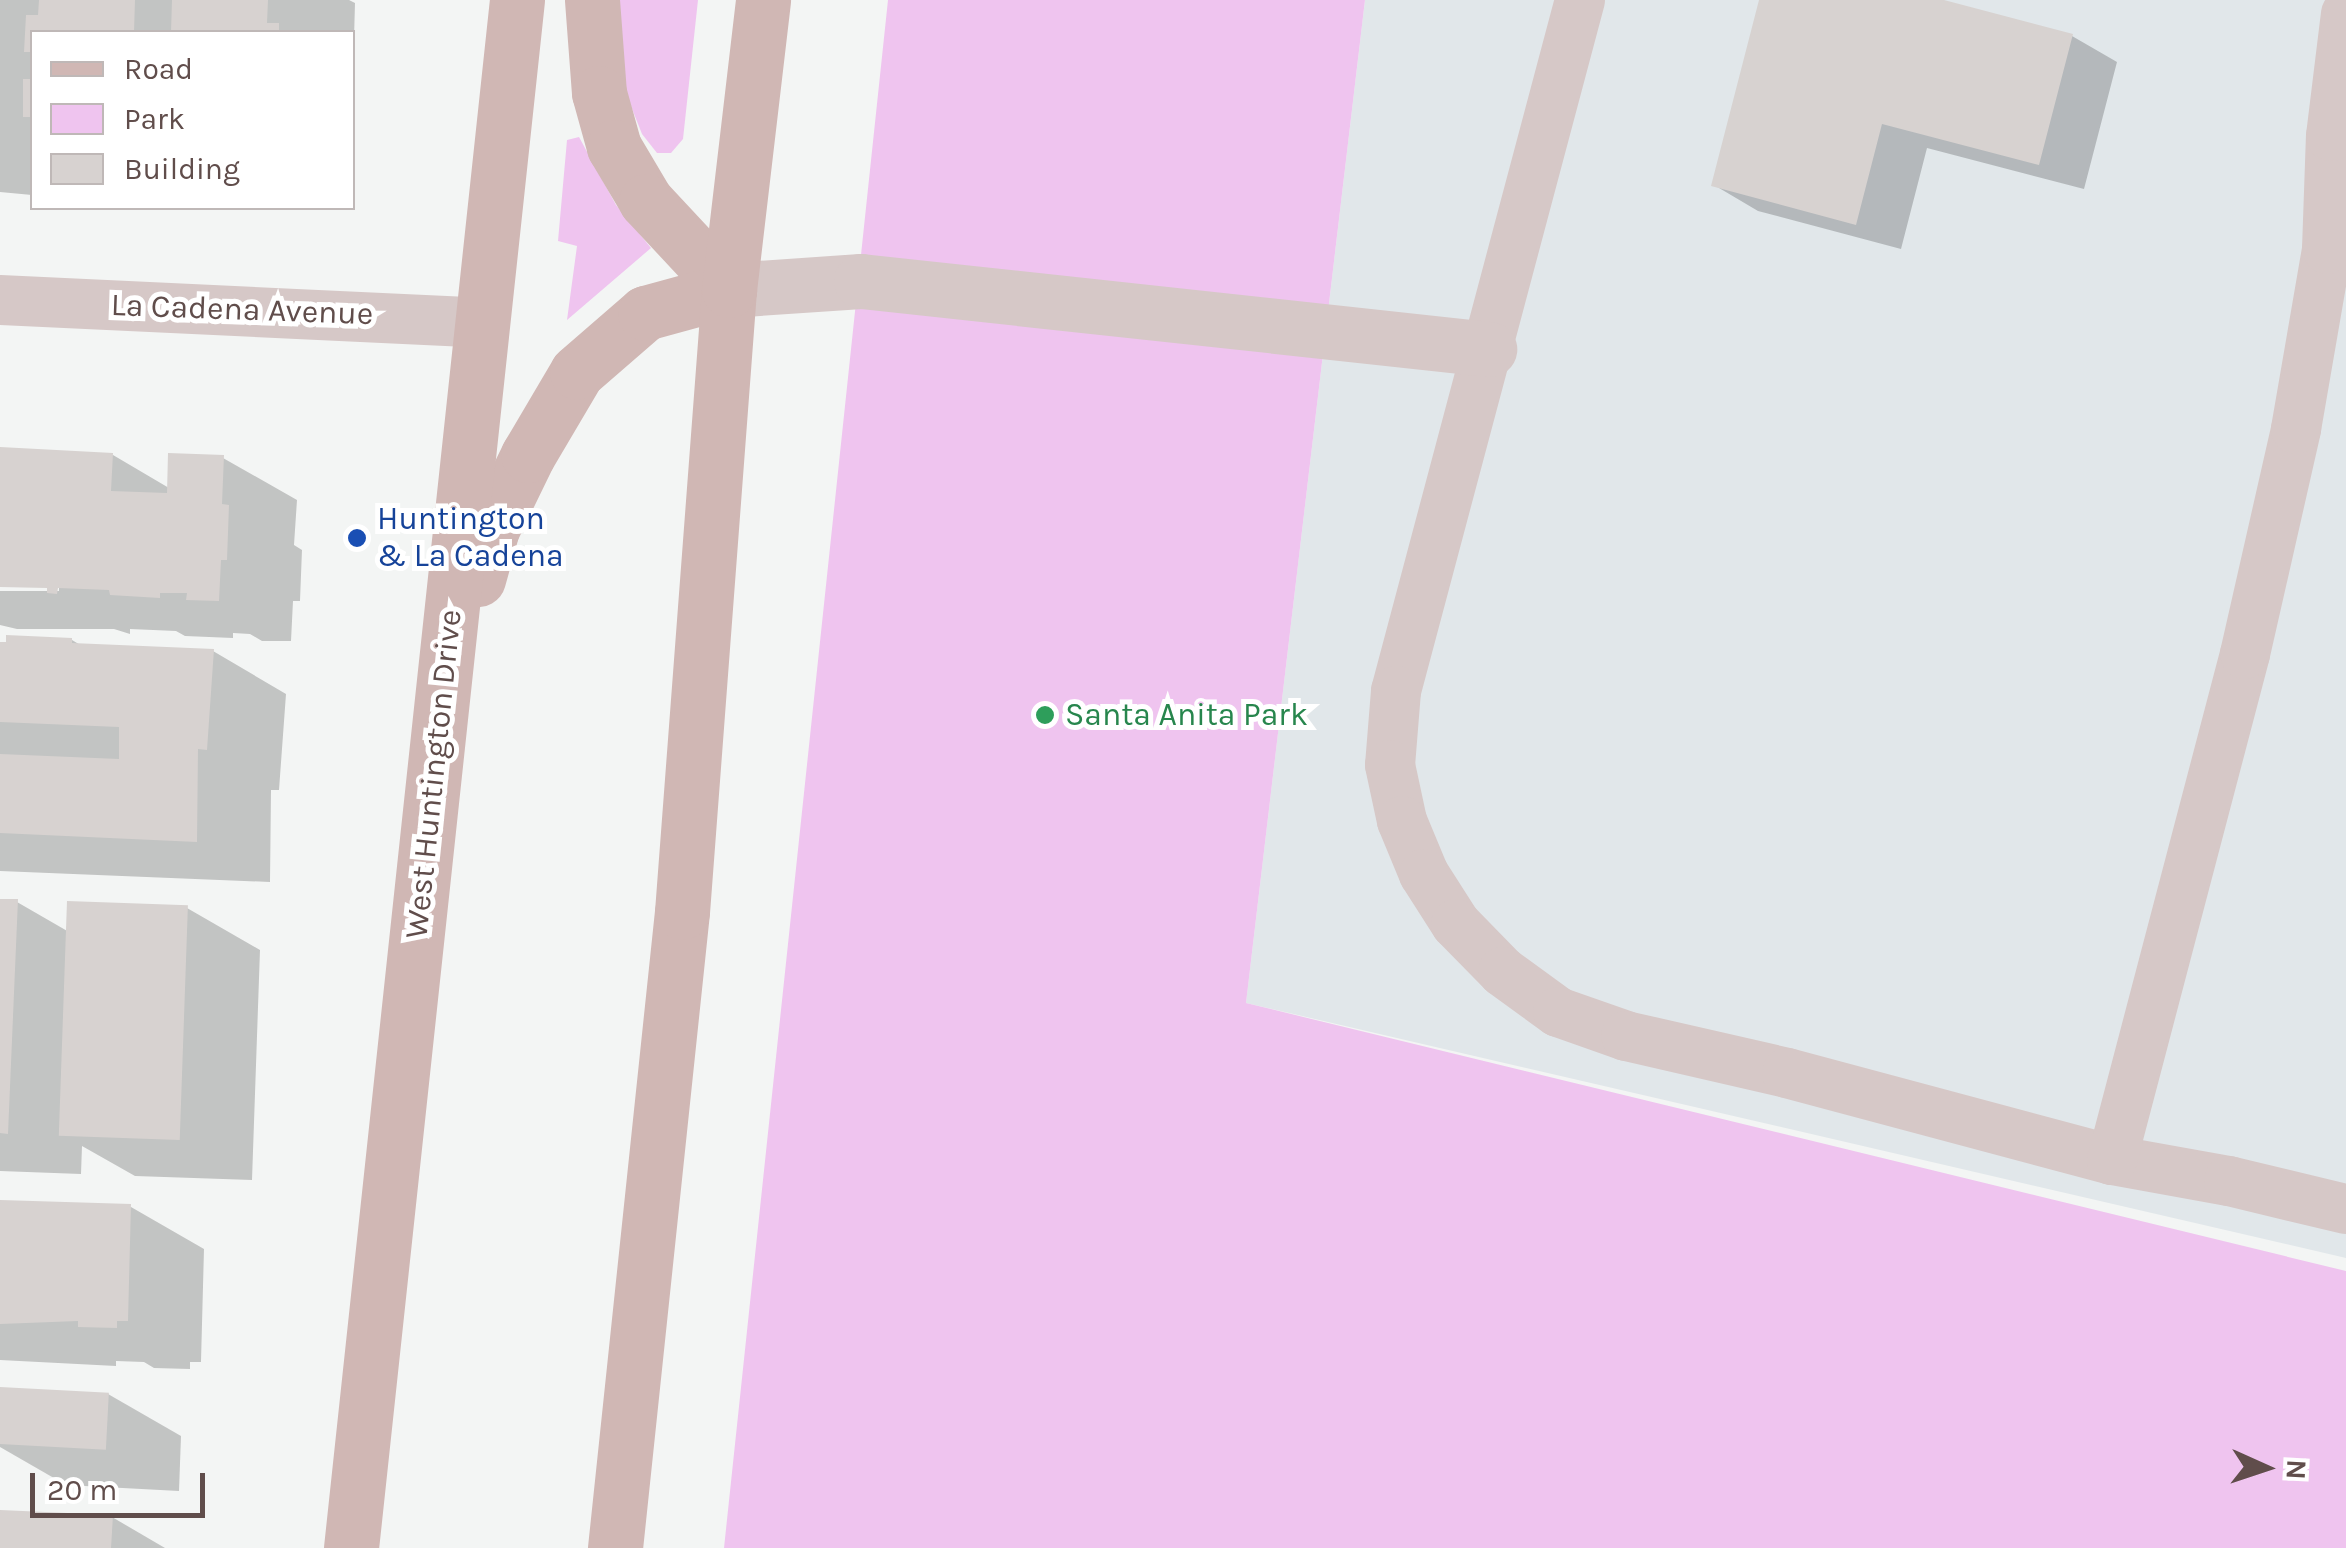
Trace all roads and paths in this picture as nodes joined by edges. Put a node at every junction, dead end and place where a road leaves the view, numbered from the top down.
1 (517, 0) edge
2 (592, 0) edge
3 (763, 0) edge
4 (1580, 0) edge
5 (2346, 14) edge
6 (728, 290) junction
7 (0, 300) edge
8 (483, 323) junction
9 (1489, 349) junction
10 (442, 700) junction
11 (2112, 1160) junction
12 (2346, 1209) edge
13 (352, 1548) edge
14 (616, 1548) edge

1 - 8 main road, West Huntington Drive
2 - 6 main road
3 - 6 main road
4 - 9 street
5 - 11 street
6 - 9 street
6 - 10 main road
6 - 14 main road
7 - 8 street, La Cadena Avenue
8 - 10 main road, West Huntington Drive
9 - 11 street
10 - 13 main road, West Huntington Drive
11 - 12 street

